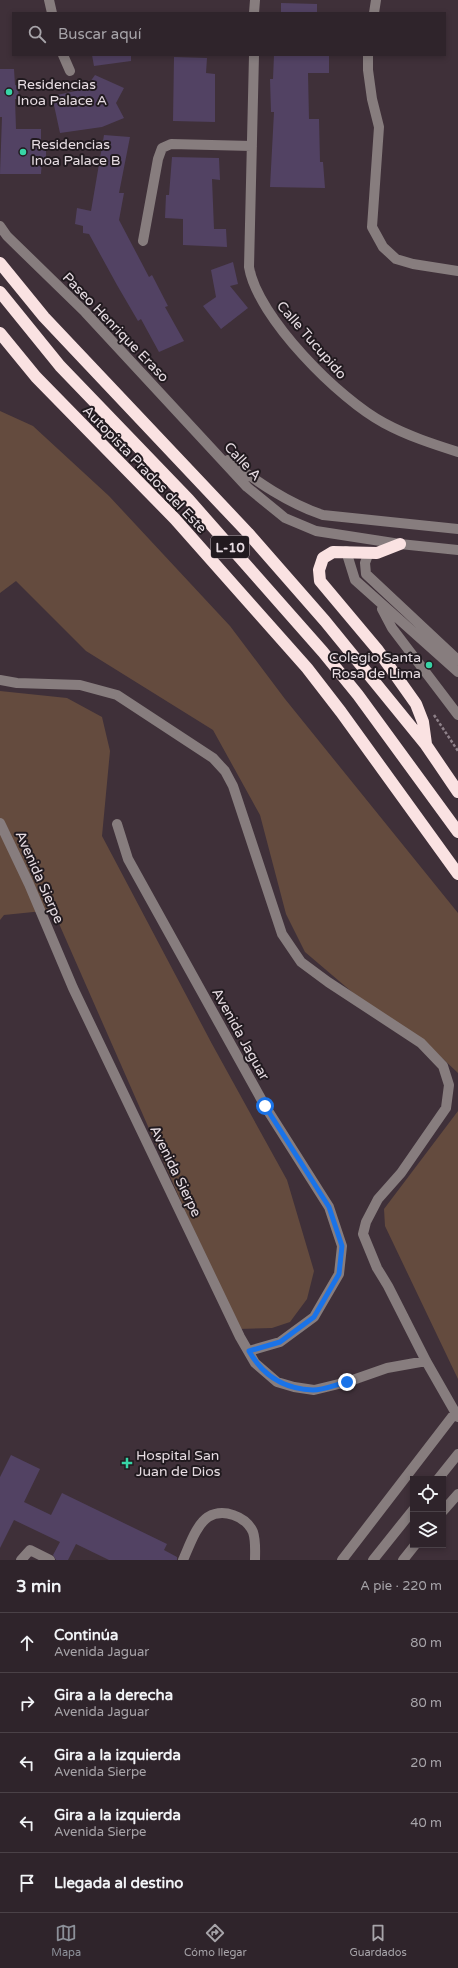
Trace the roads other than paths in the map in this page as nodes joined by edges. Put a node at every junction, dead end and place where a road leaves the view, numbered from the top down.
1 (49, 0) edge
2 (255, 0) edge
3 (376, 0) edge
4 (52, 12) edge
5 (254, 12) edge
6 (374, 12) edge
7 (63, 56) edge
8 (254, 56) edge
9 (368, 56) edge
10 (70, 72) dead end
11 (252, 146) junction
12 (0, 226) edge
13 (143, 241) dead end
14 (0, 263) edge
15 (458, 271) edge
16 (0, 292) edge
17 (0, 333) edge
18 (212, 449) junction
19 (458, 452) edge
20 (458, 530) edge
21 (400, 544) junction
22 (458, 550) edge
23 (346, 551) junction
24 (369, 552) junction
25 (378, 602) junction
26 (458, 660) edge
27 (458, 672) edge
28 (0, 680) edge
29 (458, 715) edge
30 (426, 745) junction
31 (458, 792) edge
32 (0, 823) edge
33 (117, 824) dead end
34 (458, 832) edge
35 (458, 874) edge
36 (249, 1351) junction
37 (426, 1362) junction
38 (456, 1415) edge
39 (458, 1454) edge
40 (440, 1476) edge
41 (458, 1494) edge
42 (446, 1508) edge
43 (411, 1512) edge
44 (413, 1548) edge
45 (21, 1560) edge
46 (50, 1560) edge
47 (183, 1560) edge
48 (255, 1560) edge
49 (342, 1560) edge
50 (373, 1560) edge
51 (403, 1560) edge

1 - 4 street
2 - 5 street
3 - 6 street
7 - 10 street
8 - 11 street, Calle Tucupido
9 - 15 street
11 - 13 street
11 - 19 street, Calle Tucupido
12 - 18 street, Paseo Henrique Eraso
14 - 30 highway
16 - 34 highway, Autopista Prados del Este / L-10
17 - 35 highway, Autopista Prados del Este / L-10
18 - 20 street, Calle A
18 - 21 street, Calle A
21 - 22 street, Calle A
21 - 24 highway
23 - 24 highway
23 - 25 street
23 - 30 highway
24 - 26 street
25 - 27 street
25 - 29 street
28 - 37 street
30 - 31 highway
32 - 36 street, Avenida Sierpe
33 - 36 street, Avenida Jaguar
36 - 37 street, Avenida Sierpe
37 - 38 street
38 - 49 street
39 - 40 street
41 - 42 street
43 - 50 street
44 - 51 street
45 - 46 street
47 - 48 street

